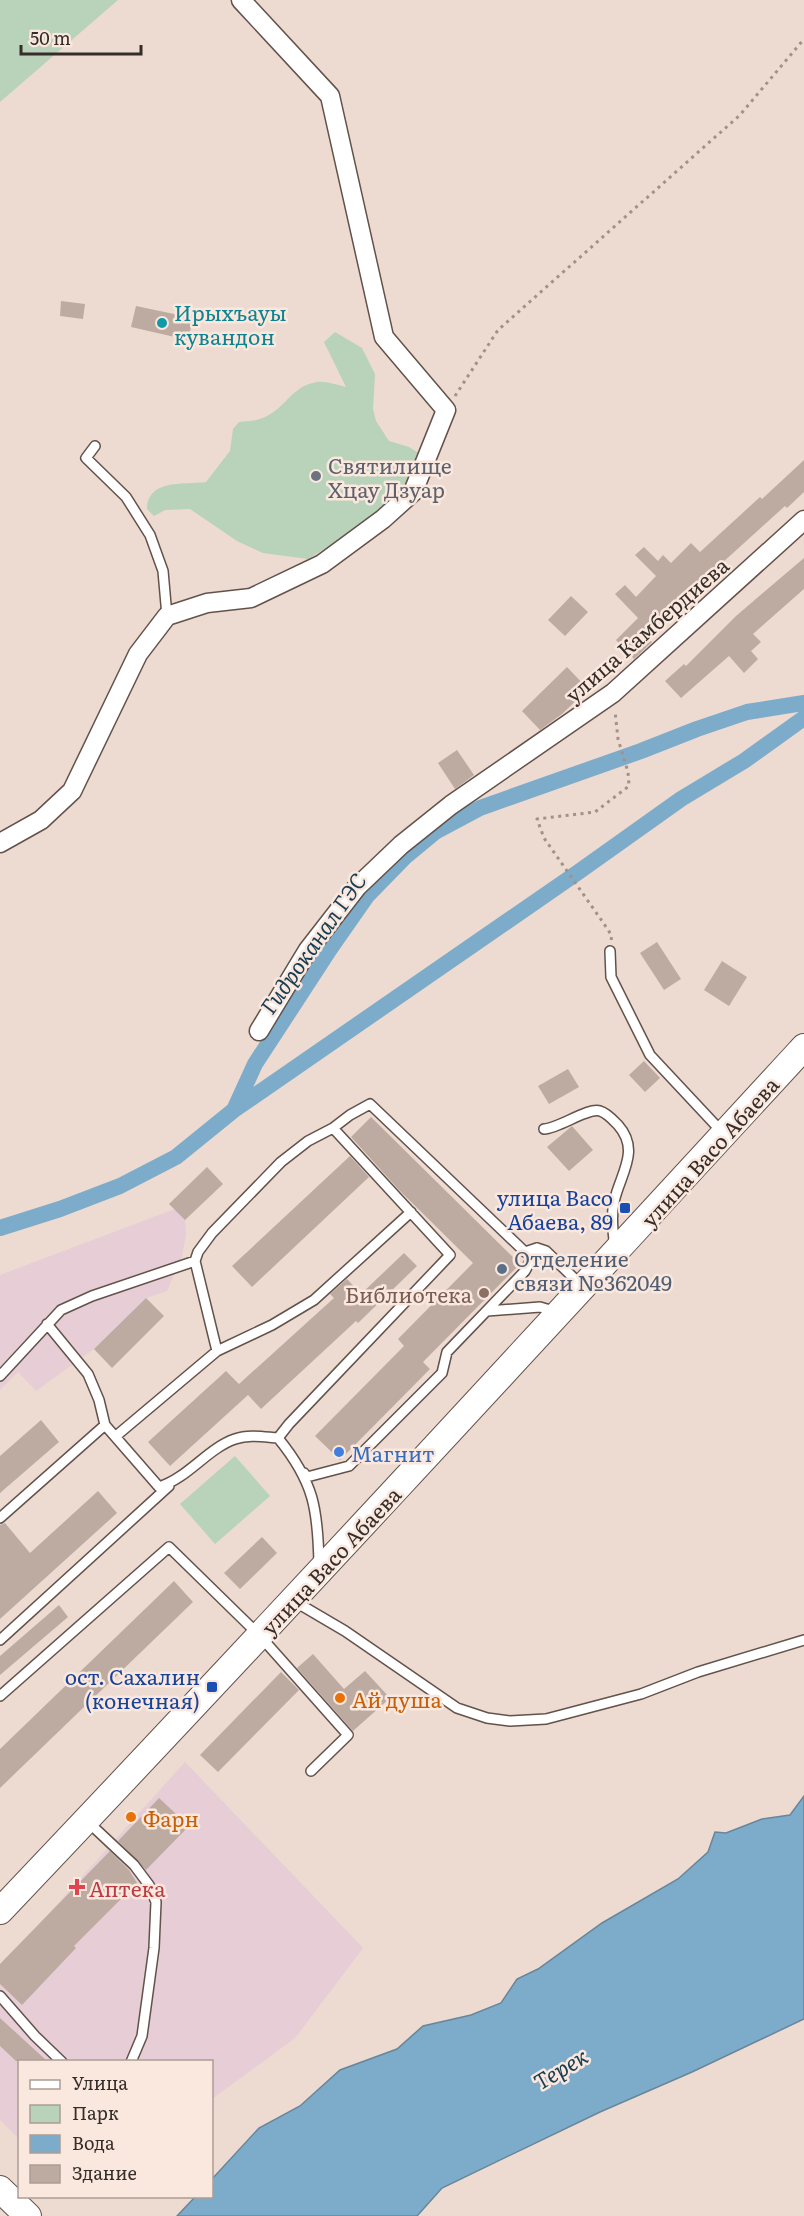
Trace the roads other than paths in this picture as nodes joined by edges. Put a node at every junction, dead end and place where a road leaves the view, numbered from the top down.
1 (241, 0) edge
2 (95, 446) dead end
3 (804, 520) edge
4 (167, 616) junction
5 (0, 843) edge
6 (610, 951) road end
7 (259, 1031) dead end
8 (804, 1047) edge
9 (333, 1128) junction
10 (544, 1129) dead end
11 (724, 1134) junction
12 (411, 1212) junction
13 (537, 1248) junction
14 (616, 1253) junction
15 (195, 1261) junction
16 (584, 1288) junction
17 (487, 1311) junction
18 (560, 1312) junction
19 (47, 1324) junction
20 (217, 1352) junction
21 (0, 1376) edge
22 (105, 1425) junction
23 (116, 1437) junction
24 (278, 1438) junction
25 (304, 1473) junction
26 (172, 1483) junction
27 (0, 1518) edge
28 (319, 1572) junction
29 (293, 1600) junction
30 (260, 1636) junction
31 (0, 1640) edge
32 (804, 1640) edge
33 (0, 1696) edge
34 (311, 1771) dead end
35 (87, 1820) junction
36 (0, 1911) edge
37 (0, 1996) edge
38 (61, 2060) edge
39 (131, 2060) edge
40 (0, 2189) edge
41 (28, 2216) edge

1 - 4 street
2 - 4 lane
3 - 7 street, улица Камбердиева
4 - 5 street
6 - 11 lane
8 - 11 street, улица Васо Абаева
9 - 12 lane
9 - 13 lane
9 - 15 lane
10 - 14 lane
11 - 14 street, улица Васо Абаева
12 - 20 lane
12 - 24 lane
13 - 16 lane
13 - 17 lane
14 - 16 street, улица Васо Абаева
15 - 19 lane
15 - 20 lane
16 - 18 street, улица Васо Абаева
17 - 18 lane
17 - 25 lane
18 - 28 street, улица Васо Абаева
19 - 21 lane
19 - 22 lane
20 - 23 lane
22 - 23 lane
22 - 27 lane
23 - 26 lane
24 - 25 lane
24 - 26 lane
25 - 28 lane
26 - 31 lane
28 - 29 street, улица Васо Абаева
29 - 30 street, улица Васо Абаева
29 - 32 lane
30 - 33 lane
30 - 34 lane
30 - 35 street, улица Васо Абаева
35 - 36 street, улица Васо Абаева
35 - 39 lane
37 - 38 lane
40 - 41 street

